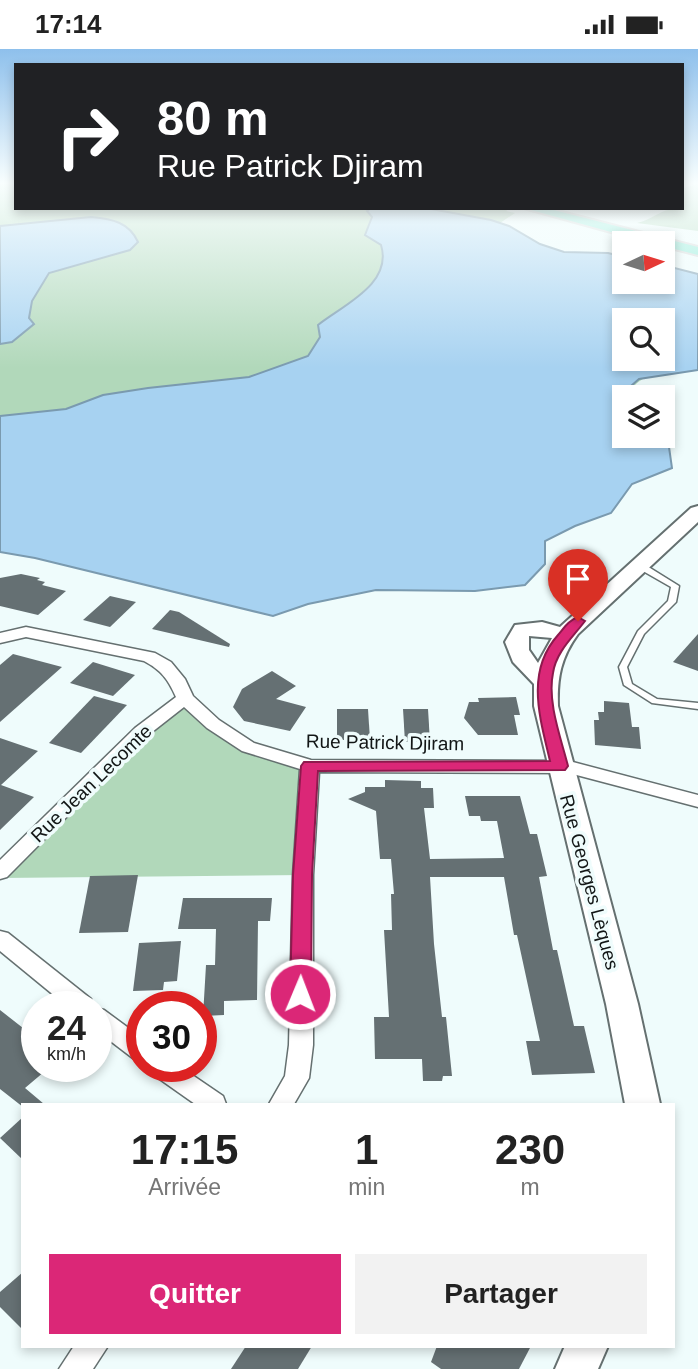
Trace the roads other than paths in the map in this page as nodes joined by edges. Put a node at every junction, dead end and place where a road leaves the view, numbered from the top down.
1 (698, 512) edge
2 (639, 565) junction
3 (565, 635) junction
4 (0, 638) edge
5 (544, 680) junction
6 (185, 698) junction
7 (698, 706) edge
8 (310, 766) junction
9 (559, 766) junction
10 (698, 801) edge
11 (0, 872) edge
12 (0, 939) edge
13 (64, 991) edge
14 (112, 1029) edge
15 (126, 1040) edge
16 (183, 1082) edge
17 (213, 1103) edge
18 (282, 1103) edge
19 (642, 1103) edge
20 (91, 1348) edge
21 (586, 1348) edge
22 (74, 1369) edge
23 (576, 1369) edge

1 - 2 main road, Rue Georges Lèques
2 - 3 main road, Rue Georges Lèques
2 - 7 lane
3 - 5 main road, Rue Georges Lèques
3 - 5 main road
4 - 6 street, Rue Patrick Djiram
5 - 9 main road, Rue Georges Lèques
6 - 8 street, Rue Patrick Djiram
6 - 11 street, Rue Jean Lecomte
8 - 9 street, Rue Patrick Djiram
8 - 18 street
9 - 10 street, Rue Patrick Djiram
9 - 19 main road, Rue Georges Lèques
12 - 13 street
14 - 15 street
16 - 17 street
20 - 22 street
21 - 23 main road

